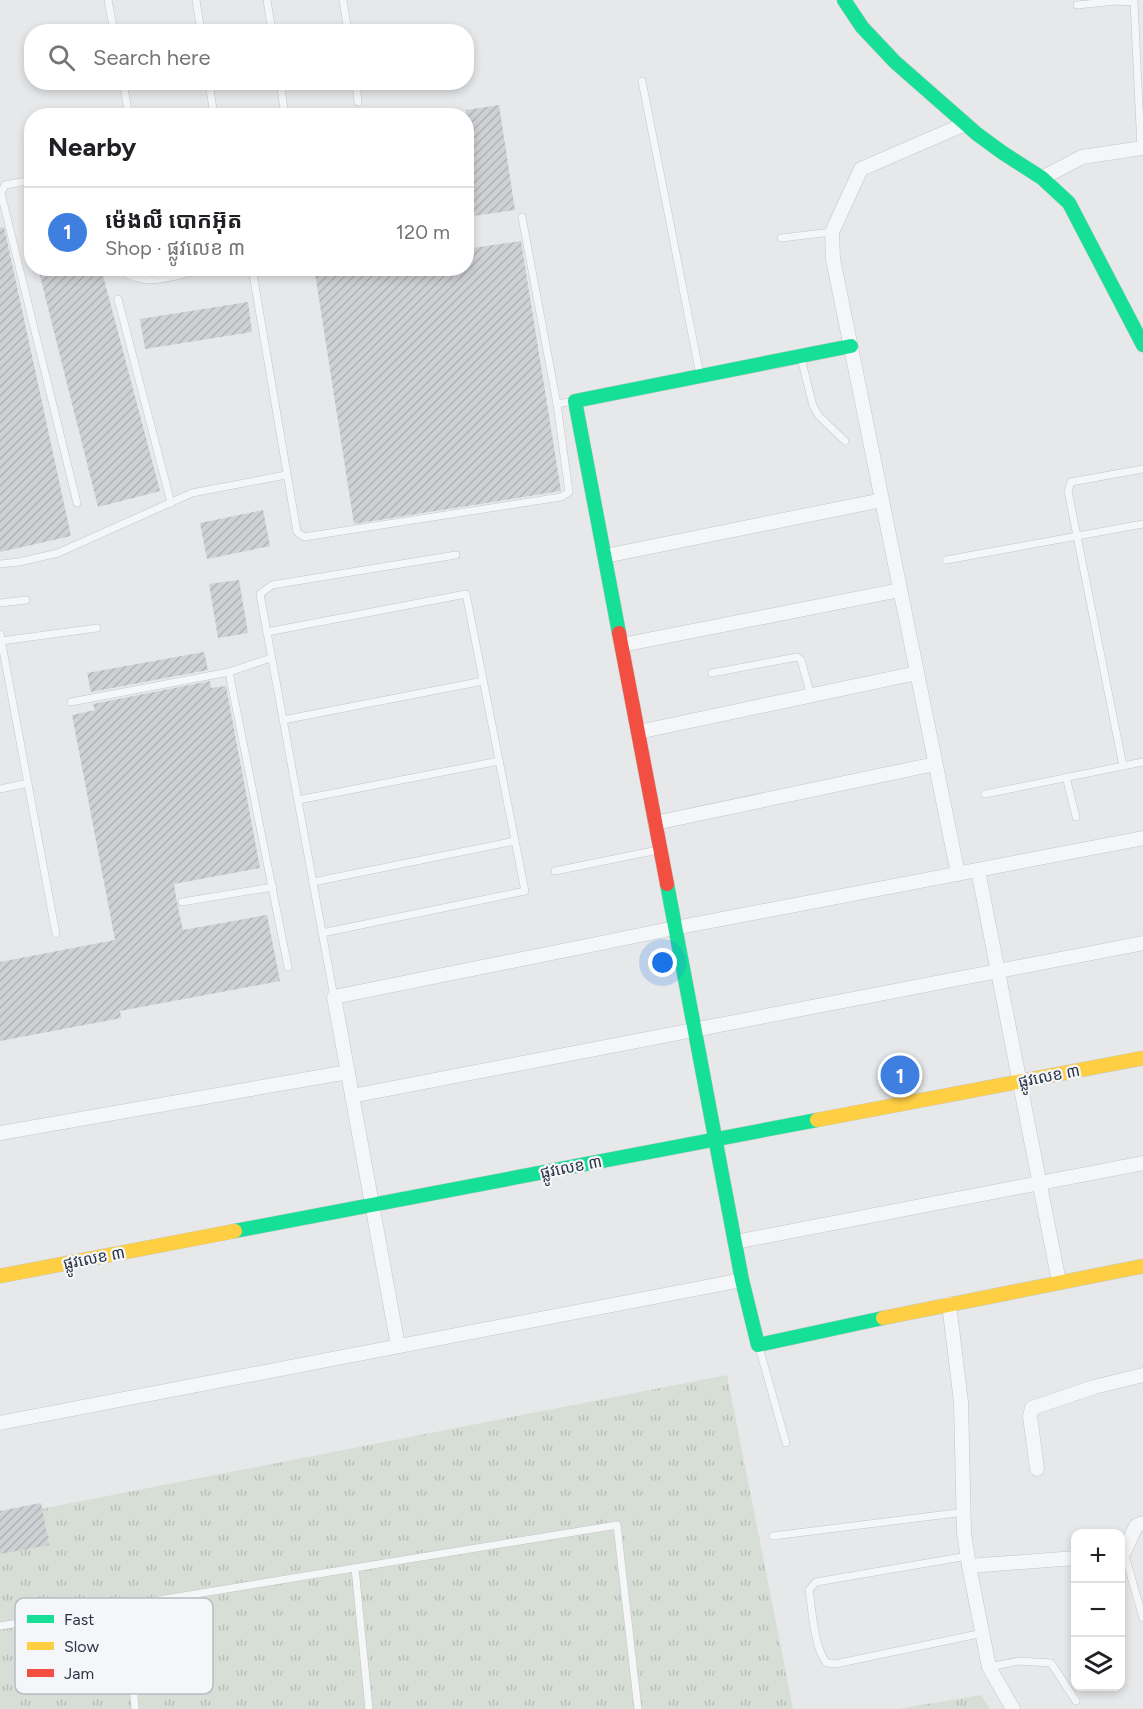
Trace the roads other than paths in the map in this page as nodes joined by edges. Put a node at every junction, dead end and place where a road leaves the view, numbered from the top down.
1 (108, 0) edge
2 (196, 0) edge
3 (267, 0) edge
4 (343, 0) edge
5 (844, 0) edge
6 (1077, 5) dead end
7 (112, 24) edge
8 (200, 24) edge
9 (271, 24) edge
10 (347, 24) edge
11 (642, 81) dead end
12 (124, 90) edge
13 (209, 90) edge
14 (281, 90) edge
15 (357, 90) edge
16 (358, 102) dead end
17 (128, 108) edge
18 (213, 108) edge
19 (284, 108) edge
20 (965, 124) junction
21 (1142, 148) edge
22 (1044, 177) junction
23 (24, 181) edge
24 (522, 217) dead end
25 (832, 232) junction
26 (781, 238) dead end
27 (130, 276) edge
28 (171, 276) edge
29 (253, 276) edge
30 (118, 299) dead end
31 (1143, 345) edge
32 (851, 346) junction
33 (800, 356) junction
34 (700, 375) junction
35 (575, 401) junction
36 (557, 404) junction
37 (845, 441) dead end
38 (1143, 469) edge
39 (286, 475) junction
40 (882, 500) junction
41 (77, 503) dead end
42 (171, 503) junction
43 (1143, 524) edge
44 (1077, 537) junction
45 (456, 555) dead end
46 (605, 556) junction
47 (946, 560) dead end
48 (0, 564) edge
49 (900, 590) junction
50 (26, 600) dead end
51 (0, 603) edge
52 (97, 628) dead end
53 (267, 632) junction
54 (1, 637) edge
55 (622, 645) junction
56 (271, 658) junction
57 (229, 672) junction
58 (712, 673) dead end
59 (917, 673) junction
60 (483, 681) junction
61 (811, 696) junction
62 (71, 702) dead end
63 (283, 720) junction
64 (638, 732) junction
65 (499, 761) junction
66 (1143, 762) edge
67 (936, 764) junction
68 (1123, 766) junction
69 (1066, 777) junction
70 (28, 783) junction
71 (0, 789) edge
72 (985, 794) dead end
73 (298, 800) junction
74 (1076, 818) dead end
75 (655, 823) junction
76 (1143, 838) edge
77 (515, 841) junction
78 (660, 849) junction
79 (978, 870) junction
80 (555, 871) dead end
81 (958, 874) junction
82 (313, 882) junction
83 (273, 887) junction
84 (182, 903) dead end
85 (675, 928) junction
86 (322, 933) junction
87 (56, 934) dead end
88 (1143, 943) edge
89 (288, 967) dead end
90 (998, 971) junction
91 (334, 997) junction
92 (694, 1029) junction
93 (1143, 1058) edge
94 (348, 1072) junction
95 (1020, 1081) junction
96 (352, 1096) junction
97 (0, 1133) edge
98 (716, 1139) junction
99 (1143, 1163) edge
100 (1040, 1183) junction
101 (372, 1205) junction
102 (735, 1242) junction
103 (1143, 1266) edge
104 (0, 1276) edge
105 (742, 1280) junction
106 (1059, 1282) junction
107 (949, 1304) junction
108 (758, 1345) junction
109 (398, 1346) junction
110 (1143, 1375) edge
111 (0, 1423) edge
112 (786, 1443) dead end
113 (1037, 1469) dead end
114 (964, 1512) junction
115 (1143, 1523) edge
116 (773, 1536) dead end
117 (1125, 1546) edge
118 (1071, 1558) edge
119 (968, 1561) junction
120 (1125, 1561) edge
121 (356, 1568) junction
122 (170, 1598) edge
123 (1143, 1618) edge
124 (15, 1624) edge
125 (0, 1626) edge
126 (982, 1633) junction
127 (989, 1667) junction
128 (134, 1694) edge
129 (1076, 1701) dead end
130 (135, 1709) edge
131 (369, 1709) edge
132 (638, 1709) edge
133 (1013, 1709) edge

1 - 7 lane
2 - 8 lane
3 - 9 lane
4 - 10 lane
5 - 20 street
6 - 21 lane
11 - 34 lane
12 - 17 lane
13 - 18 lane
14 - 19 lane
15 - 16 lane
20 - 22 street
20 - 25 street
21 - 22 street
22 - 31 street
23 - 41 lane
24 - 36 lane
25 - 26 lane
25 - 32 street
27 - 28 lane
29 - 39 lane
30 - 42 lane
32 - 33 street
32 - 40 street
33 - 34 street
33 - 37 lane
34 - 35 street
35 - 36 lane
35 - 46 street
36 - 39 lane
38 - 44 lane
39 - 42 lane
40 - 46 street
40 - 49 street
42 - 48 lane
43 - 44 lane
44 - 47 lane
44 - 68 lane
45 - 53 lane
46 - 55 street
49 - 55 street
49 - 59 street
50 - 51 lane
52 - 54 lane
53 - 56 lane
53 - 60 lane
54 - 70 lane
55 - 64 street
56 - 57 lane
56 - 63 lane
57 - 62 lane
57 - 83 lane
58 - 61 lane
59 - 61 street
59 - 67 street
60 - 63 lane
60 - 65 lane
61 - 64 street
63 - 73 lane
64 - 75 street
65 - 73 lane
65 - 77 lane
66 - 68 lane
67 - 75 street
67 - 81 street
68 - 69 lane
69 - 72 lane
69 - 74 lane
70 - 71 lane
70 - 87 lane
73 - 82 lane
75 - 78 street
76 - 79 street
77 - 82 lane
77 - 86 lane
78 - 80 lane
78 - 85 street
79 - 81 street
79 - 90 street
81 - 85 street
82 - 86 lane
83 - 84 lane
83 - 89 lane
85 - 91 street
85 - 92 street
86 - 91 lane
88 - 90 street
90 - 92 street
90 - 95 street
91 - 94 street
92 - 96 street
92 - 98 street
93 - 95 street, ផ្លូវលេខ ៣
94 - 96 street
94 - 97 street
95 - 98 street, ផ្លូវលេខ ៣
95 - 100 street
96 - 101 street
98 - 101 street, ផ្លូវលេខ ៣
98 - 102 street
99 - 100 street
100 - 102 street
100 - 106 street
101 - 104 street, ផ្លូវលេខ ៣
101 - 109 street
102 - 105 street
103 - 106 street
105 - 108 street
105 - 109 street
106 - 107 street
107 - 108 street
107 - 114 street
108 - 112 lane
109 - 111 street
110 - 113 street
114 - 116 lane
114 - 119 street
115 - 117 street
118 - 119 street
119 - 126 street
119 - 126 lane
120 - 123 lane
121 - 122 lane
121 - 131 lane
121 - 132 lane
124 - 125 lane
126 - 127 street
127 - 129 lane
127 - 133 street
128 - 130 lane

